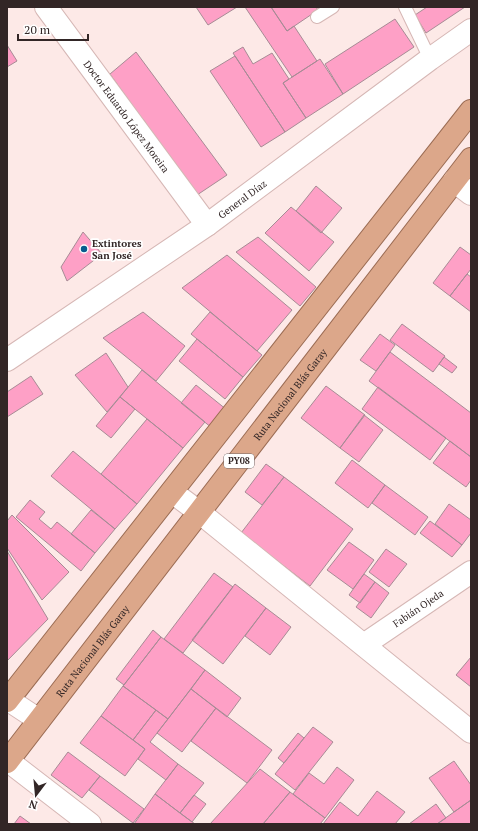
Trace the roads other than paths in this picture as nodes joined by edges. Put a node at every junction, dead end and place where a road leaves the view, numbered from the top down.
1 (46, 7) edge
2 (333, 7) edge
3 (405, 7) edge
4 (317, 17) dead end
5 (471, 30) edge
6 (430, 59) junction
7 (471, 111) edge
8 (471, 159) edge
9 (463, 188) edge
10 (207, 225) junction
11 (7, 360) edge
12 (172, 492) junction
13 (199, 512) junction
14 (471, 572) edge
15 (364, 644) junction
16 (7, 700) edge
17 (39, 720) junction
18 (471, 732) edge
19 (7, 761) edge
20 (90, 824) edge

1 - 10 street, Doctor Eduardo López Moreira
2 - 4 lane
3 - 6 lane
5 - 6 street, General Díaz
6 - 10 street, General Díaz
7 - 12 highway
8 - 9 highway, Ruta Nacional Blás Garay / PY08
9 - 13 highway, Ruta Nacional Blás Garay / PY08
10 - 11 street, General Díaz
12 - 13 street
12 - 16 highway
13 - 15 street
13 - 17 highway, Ruta Nacional Blás Garay / PY08
14 - 15 street, Fabián Ojeda
15 - 18 street
16 - 17 street
17 - 19 highway, Ruta Nacional Blás Garay / PY08
19 - 20 street

